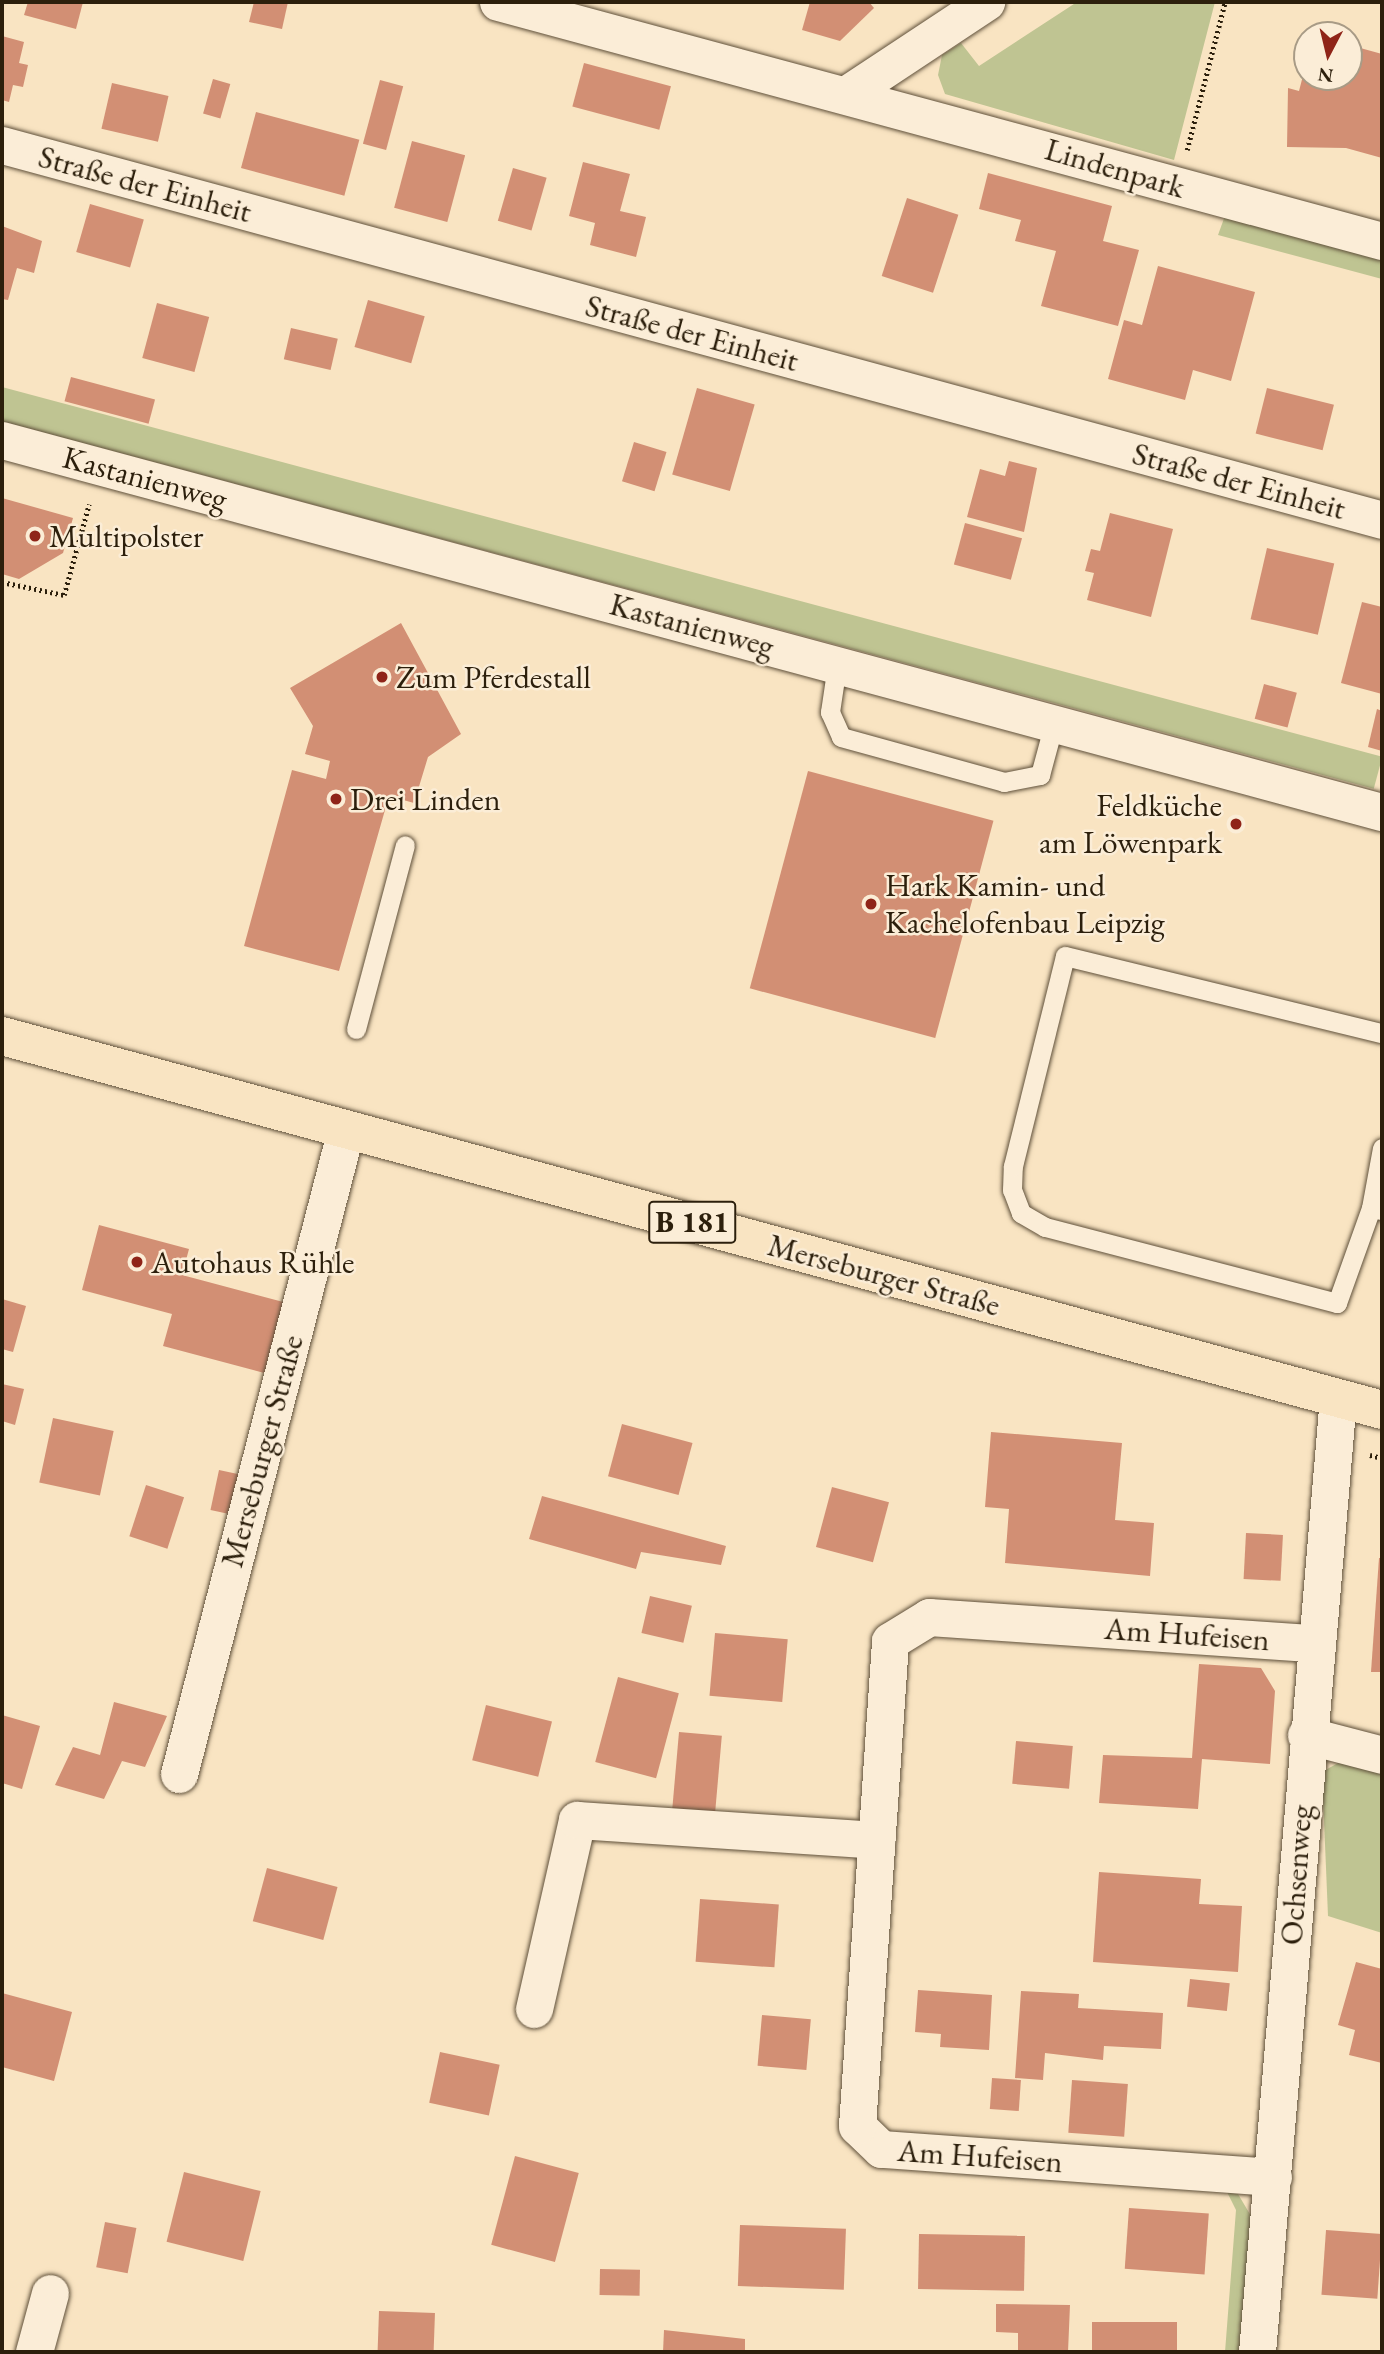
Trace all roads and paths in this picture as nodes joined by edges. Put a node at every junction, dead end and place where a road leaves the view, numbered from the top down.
1 (498, 2) edge
2 (986, 2) edge
3 (1225, 2) edge
4 (847, 94) junction
5 (2, 145) edge
6 (1178, 186) junction
7 (1382, 241) edge
8 (2, 440) edge
9 (99, 466) junction
10 (1382, 520) edge
11 (2, 582) edge
12 (838, 665) junction
13 (1054, 723) junction
14 (1382, 812) edge
15 (405, 845) dead end
16 (356, 1029) dead end
17 (1382, 1033) edge
18 (2, 1036) edge
19 (346, 1129) junction
20 (1382, 1148) edge
21 (1377, 1209) edge
22 (1338, 1398) junction
23 (1382, 1410) edge
24 (1313, 1643) junction
25 (1306, 1735) junction
26 (1382, 1755) edge
27 (178, 1774) dead end
28 (876, 1840) junction
29 (534, 2009) dead end
30 (1273, 2177) junction
31 (50, 2293) dead end
32 (34, 2352) edge
33 (1257, 2352) edge

1 - 4 street, Lindenpark
2 - 4 street
3 - 6 path
4 - 6 street, Lindenpark
5 - 10 street, Straße der Einheit
6 - 7 street, Lindenpark
8 - 9 street, Kastanienweg
9 - 11 path
9 - 12 street, Kastanienweg
12 - 13 street, Kastanienweg
12 - 13 lane
13 - 14 street, Kastanienweg
15 - 16 lane
17 - 21 lane
18 - 19 main road, Merseburger Straße / B 181
19 - 22 main road, Merseburger Straße / B 181
19 - 27 street, Merseburger Straße
20 - 21 lane
22 - 23 main road, Merseburger Straße / B 181
22 - 24 street, Ochsenweg
24 - 25 street, Ochsenweg
24 - 28 street, Am Hufeisen
25 - 26 street
25 - 30 street, Ochsenweg
28 - 29 street
28 - 30 street, Am Hufeisen
30 - 33 street, Ochsenweg
31 - 32 street

